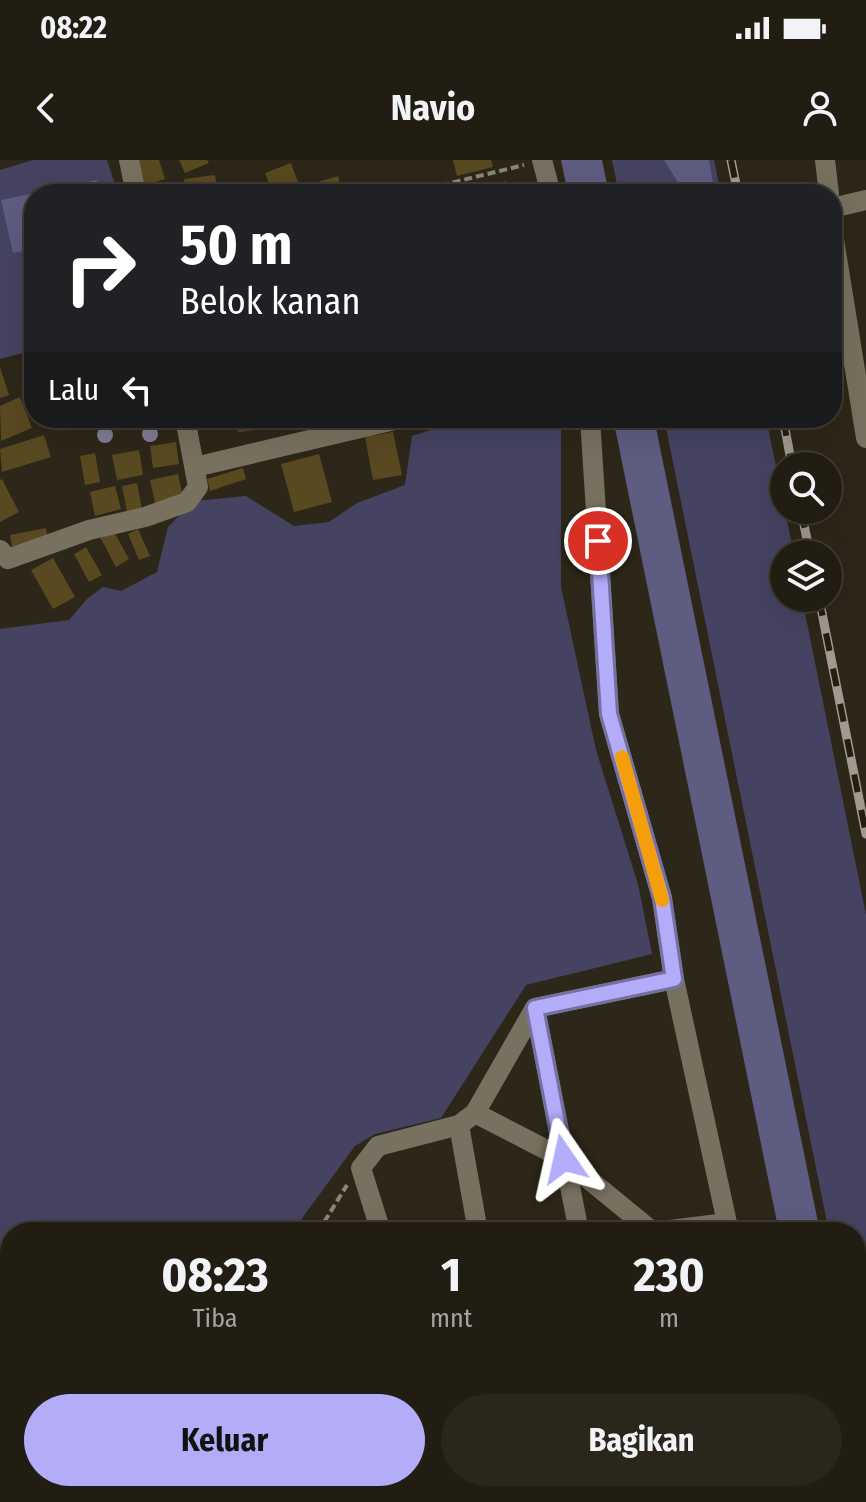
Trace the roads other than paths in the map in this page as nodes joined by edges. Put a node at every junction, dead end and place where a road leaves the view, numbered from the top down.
1 (129, 160) edge
2 (542, 160) edge
3 (825, 160) edge
4 (134, 184) edge
5 (548, 184) edge
6 (828, 184) edge
7 (866, 200) edge
8 (842, 206) edge
9 (842, 289) edge
10 (187, 428) edge
11 (361, 428) edge
12 (591, 428) edge
13 (866, 438) edge
14 (195, 467) junction
15 (0, 550) edge
16 (674, 979) junction
17 (535, 1008) junction
18 (467, 1119) junction
19 (564, 1159) junction
20 (378, 1222) edge
21 (477, 1222) edge
22 (577, 1222) edge
23 (642, 1222) edge
24 (727, 1222) edge

1 - 4 street
2 - 5 street
3 - 6 street
7 - 8 street
9 - 13 street
10 - 14 street
11 - 14 street
12 - 16 street
14 - 15 street
16 - 17 street
16 - 24 street
17 - 18 street
17 - 19 street
18 - 19 street
18 - 20 street
18 - 21 street
19 - 22 street
19 - 23 street

